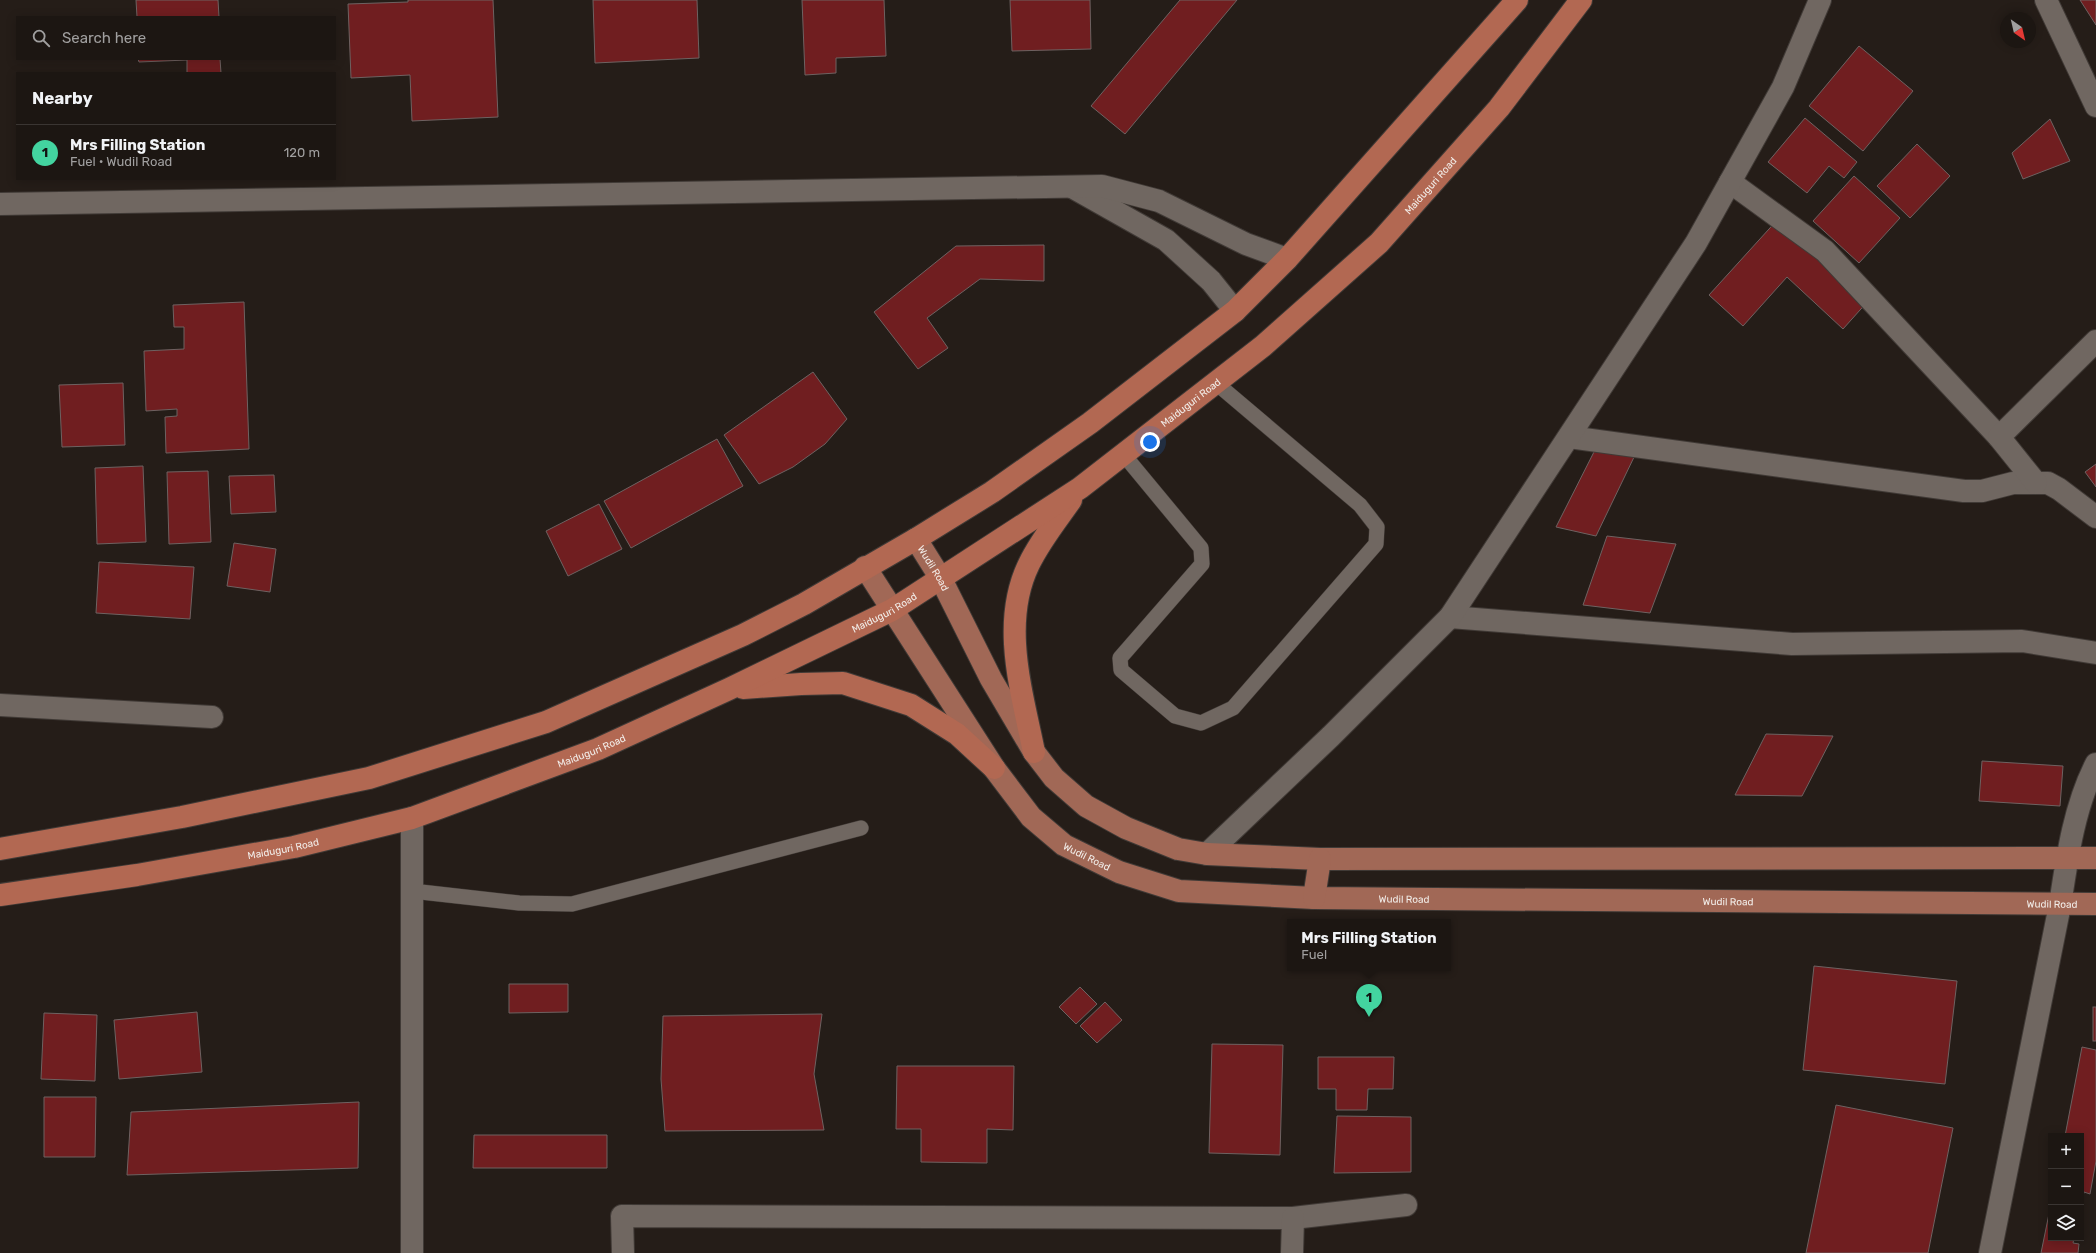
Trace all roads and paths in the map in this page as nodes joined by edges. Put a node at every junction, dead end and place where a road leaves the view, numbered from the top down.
1 (1518, 0) edge
2 (1581, 0) edge
3 (1820, 0) edge
4 (2046, 0) edge
5 (2096, 106) edge
6 (1730, 182) junction
7 (1071, 186) junction
8 (0, 204) edge
9 (1287, 260) junction
10 (1235, 310) junction
11 (2096, 341) edge
12 (1216, 383) junction
13 (1569, 437) junction
14 (1999, 437) junction
15 (1124, 455) junction
16 (2036, 483) junction
17 (1080, 488) junction
18 (2096, 517) edge
19 (916, 539) junction
20 (865, 568) junction
21 (941, 579) junction
22 (892, 610) junction
23 (1450, 617) junction
24 (2096, 653) edge
25 (729, 689) junction
26 (0, 705) edge
27 (212, 717) dead end
28 (1034, 752) junction
29 (2096, 764) edge
30 (994, 768) junction
31 (412, 818) junction
32 (860, 828) dead end
33 (0, 849) edge
34 (1207, 854) junction
35 (2067, 858) junction
36 (2096, 858) edge
37 (1320, 859) junction
38 (412, 891) junction
39 (0, 895) edge
40 (1314, 898) junction
41 (2060, 904) junction
42 (2096, 904) edge
43 (1406, 1205) dead end
44 (1293, 1218) junction
45 (412, 1253) edge
46 (623, 1253) edge
47 (1292, 1253) edge
48 (1990, 1253) edge

1 - 9 highway
2 - 12 highway, Maiduguri Road
3 - 6 street
4 - 5 street
6 - 13 street
6 - 14 street
7 - 8 street
7 - 9 street
7 - 10 street
9 - 10 highway
10 - 19 highway
11 - 14 street
12 - 15 highway, Maiduguri Road
12 - 15 lane
13 - 16 street
13 - 23 street
14 - 16 street
15 - 17 highway, Maiduguri Road
16 - 18 street
17 - 21 highway, Maiduguri Road
17 - 28 highway
19 - 20 highway
19 - 21 main road, Wudil Road
20 - 22 main road, Wudil Road
20 - 33 highway
21 - 22 highway, Maiduguri Road
21 - 28 main road, Wudil Road
22 - 25 highway, Maiduguri Road
22 - 30 main road, Wudil Road
23 - 24 street
23 - 34 street
25 - 30 highway
25 - 31 highway, Maiduguri Road
26 - 27 street
28 - 34 main road, Wudil Road
29 - 35 street
30 - 40 main road, Wudil Road
31 - 38 street
31 - 39 highway, Maiduguri Road
32 - 38 lane
34 - 37 main road, Wudil Road
35 - 36 main road, Wudil Road
35 - 37 main road, Wudil Road
35 - 41 street
37 - 40 main road
38 - 45 street
40 - 41 main road, Wudil Road
41 - 42 main road, Wudil Road
41 - 48 street
43 - 44 street
44 - 46 street
44 - 47 street

